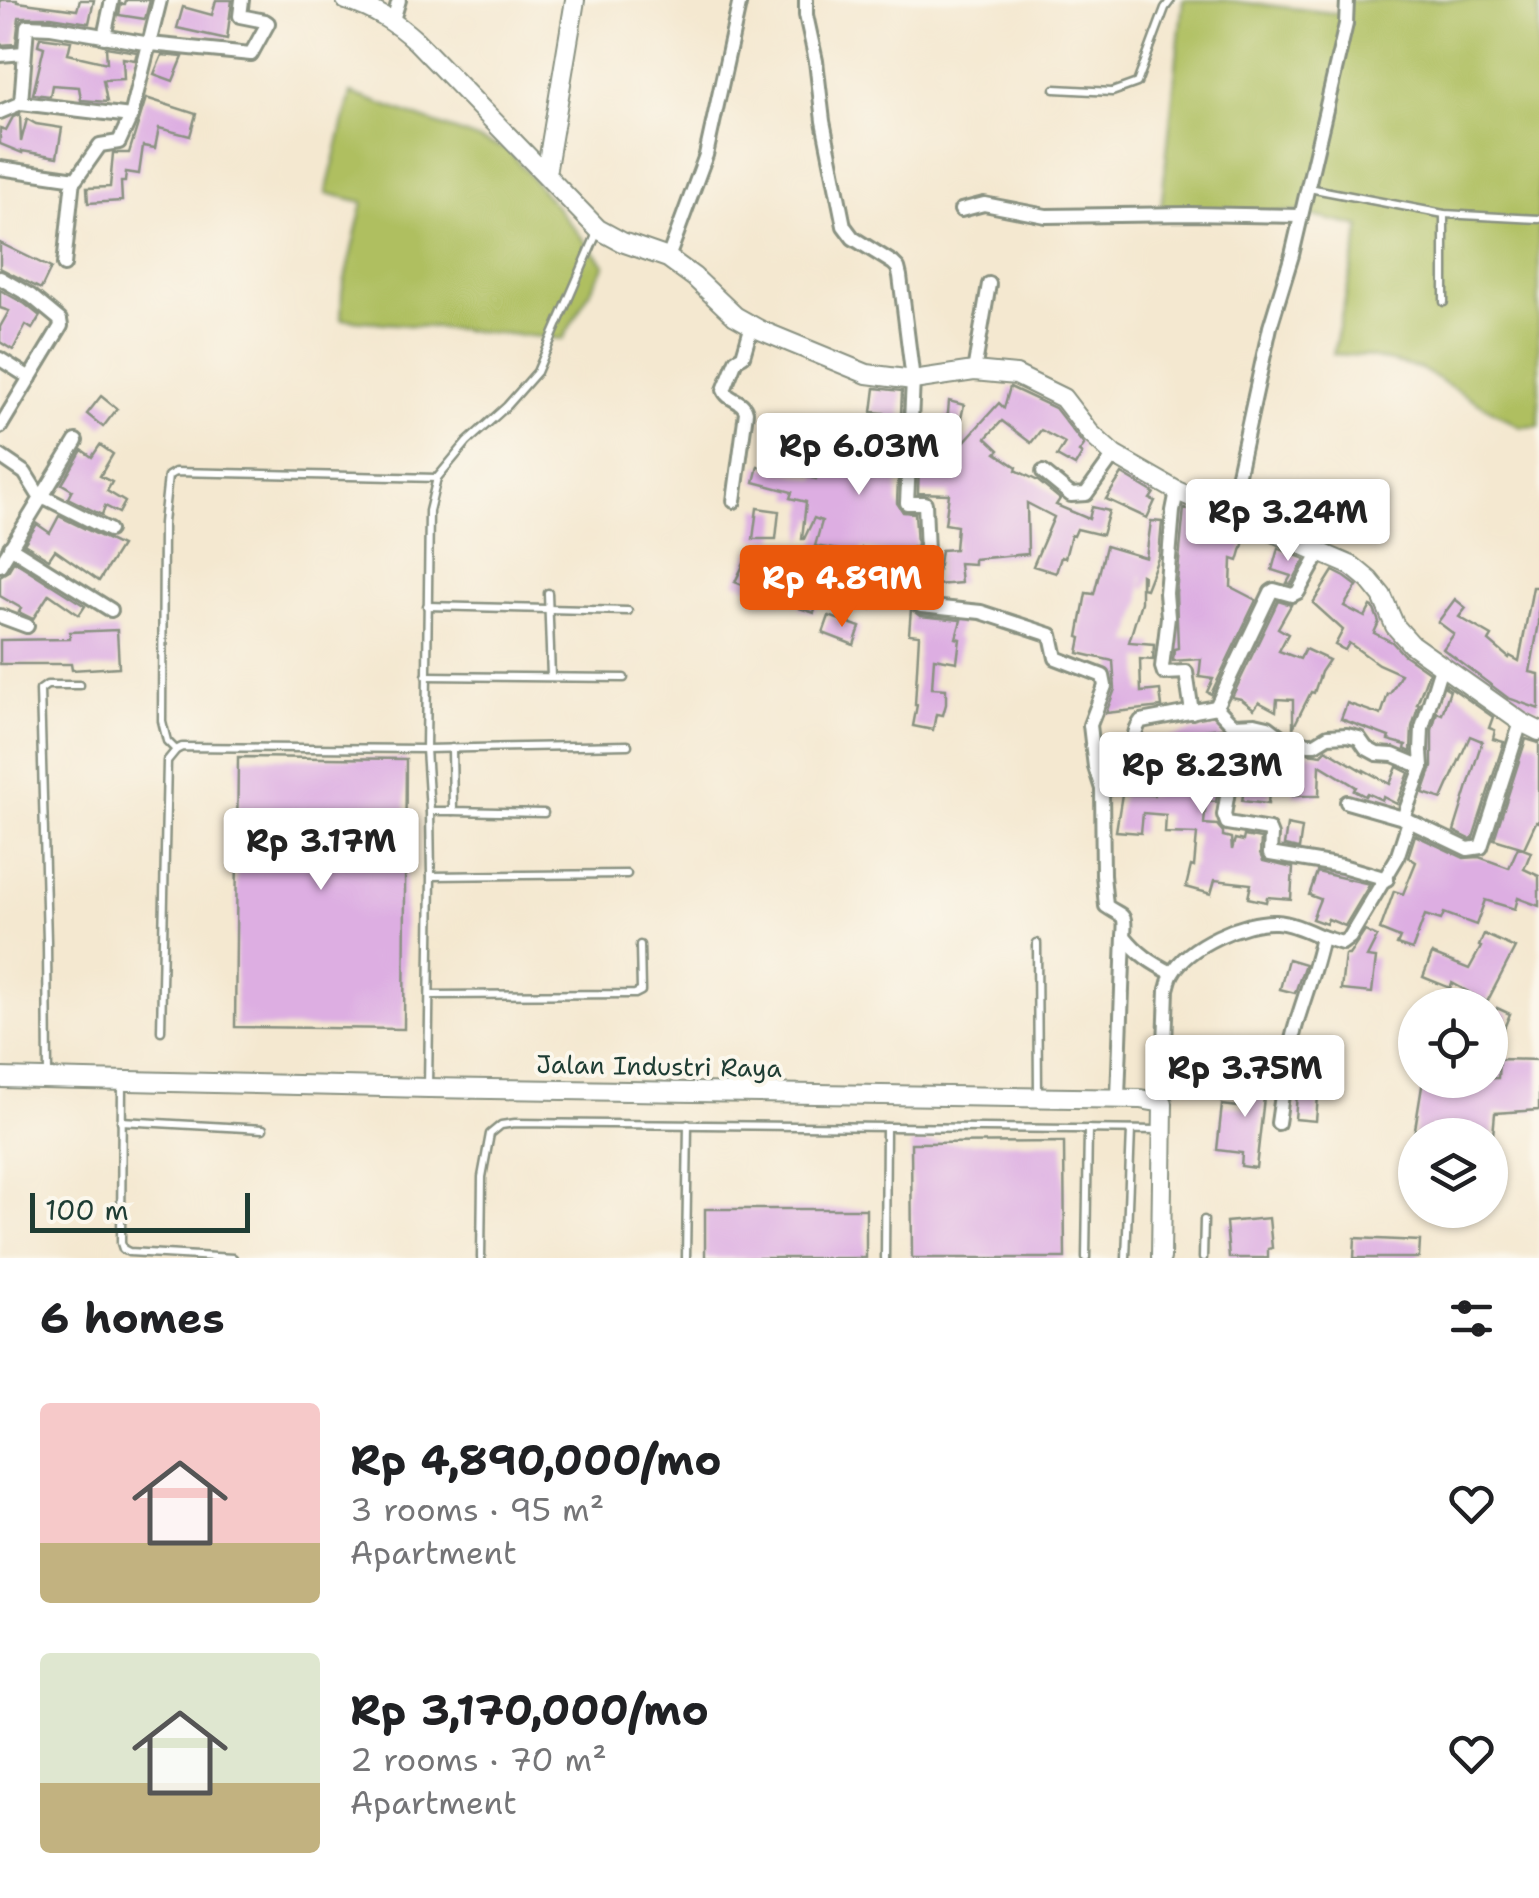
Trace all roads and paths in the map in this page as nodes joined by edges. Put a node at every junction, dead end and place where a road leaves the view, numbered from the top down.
1 (112, 0) edge
2 (160, 0) edge
3 (242, 0) edge
4 (346, 0) edge
5 (398, 0) edge
6 (575, 0) edge
7 (740, 0) edge
8 (806, 0) edge
9 (1171, 0) edge
10 (1348, 0) edge
11 (393, 20) junction
12 (104, 37) junction
13 (150, 44) junction
14 (24, 53) junction
15 (0, 55) edge
16 (1055, 89) dead end
17 (20, 103) junction
18 (0, 112) edge
19 (131, 116) junction
20 (0, 168) edge
21 (546, 174) junction
22 (74, 179) junction
23 (1308, 188) junction
24 (961, 210) dead end
25 (1444, 214) junction
26 (1300, 216) junction
27 (1539, 220) edge
28 (598, 230) junction
29 (668, 258) junction
30 (64, 265) dead end
31 (0, 278) edge
32 (989, 284) dead end
33 (1444, 302) dead end
34 (752, 325) junction
35 (0, 358) edge
36 (974, 371) junction
37 (30, 378) junction
38 (913, 380) junction
39 (0, 427) edge
40 (76, 441) dead end
41 (1114, 455) junction
42 (0, 456) edge
43 (1042, 472) dead end
44 (437, 478) junction
45 (1177, 491) junction
46 (42, 495) junction
47 (734, 501) dead end
48 (1228, 515) junction
49 (109, 530) dead end
50 (10, 548) junction
51 (1320, 552) junction
52 (0, 566) edge
53 (548, 592) dead end
54 (427, 606) junction
55 (110, 610) dead end
56 (547, 610) junction
57 (628, 611) dead end
58 (0, 616) edge
59 (27, 626) dead end
60 (1441, 667) junction
61 (426, 676) junction
62 (552, 677) junction
63 (624, 678) dead end
64 (80, 685) dead end
65 (1216, 707) junction
66 (1192, 712) junction
67 (1521, 722) junction
68 (1239, 726) junction
69 (1539, 731) edge
70 (628, 745) dead end
71 (452, 748) junction
72 (426, 749) junction
73 (176, 750) junction
74 (1422, 768) junction
75 (1102, 789) junction
76 (1347, 802) dead end
77 (430, 810) junction
78 (453, 811) junction
79 (544, 813) dead end
80 (1406, 819) junction
81 (628, 874) dead end
82 (431, 876) junction
83 (1387, 878) junction
84 (1124, 936) junction
85 (1322, 936) junction
86 (1037, 942) dead end
87 (640, 945) dead end
88 (1172, 973) junction
89 (431, 996) junction
90 (161, 1031) dead end
91 (0, 1078) edge
92 (48, 1079) junction
93 (122, 1080) junction
94 (428, 1088) junction
95 (1038, 1097) junction
96 (1118, 1097) junction
97 (1162, 1104) junction
98 (122, 1121) junction
99 (1278, 1123) dead end
100 (688, 1124) junction
101 (886, 1127) junction
102 (263, 1128) dead end
103 (1088, 1129) junction
104 (1132, 1130) junction
105 (1162, 1130) junction
106 (1204, 1220) dead end
107 (233, 1258) edge
108 (482, 1258) edge
109 (686, 1258) edge
110 (885, 1258) edge
111 (1086, 1258) edge
112 (1126, 1258) edge
113 (1161, 1258) edge
114 (1203, 1258) edge

1 - 12 street
2 - 13 street
3 - 13 street
4 - 11 street
5 - 11 street
6 - 21 street
7 - 29 street
8 - 38 street
9 - 16 lane
10 - 23 street
11 - 21 street
12 - 13 street
12 - 14 street
13 - 19 street
14 - 15 street
14 - 17 street
17 - 18 street
17 - 19 street
19 - 22 street
20 - 22 street
21 - 28 street
22 - 30 street
23 - 25 lane
23 - 26 street
24 - 26 street
25 - 27 lane
25 - 33 lane
26 - 48 street
28 - 29 street
28 - 44 lane
29 - 34 street
31 - 37 street
32 - 36 street
34 - 38 street
34 - 47 street
35 - 37 street
36 - 38 street
36 - 41 street
37 - 39 street
38 - 75 street
40 - 46 street
41 - 43 street
41 - 45 street
42 - 46 street
44 - 54 lane
44 - 73 lane
45 - 48 street
45 - 66 street
46 - 49 street
46 - 50 street
48 - 51 street
50 - 52 street
50 - 55 street
51 - 60 street
51 - 65 street
53 - 56 lane
54 - 56 lane
54 - 61 lane
56 - 57 lane
56 - 62 lane
58 - 59 street
60 - 67 street
60 - 74 street
61 - 62 lane
61 - 72 lane
62 - 63 lane
64 - 92 lane
65 - 66 street
65 - 68 street
66 - 75 street
67 - 69 street
67 - 80 street
68 - 74 street
68 - 83 street
70 - 71 lane
71 - 72 lane
71 - 78 lane
72 - 73 lane
72 - 77 lane
73 - 90 lane
74 - 80 street
75 - 84 street
76 - 80 street
77 - 78 lane
77 - 82 lane
78 - 79 lane
80 - 83 street
81 - 82 lane
82 - 89 lane
83 - 85 street
84 - 88 street
84 - 96 street
85 - 88 street
85 - 99 street
86 - 95 lane
87 - 89 lane
88 - 97 street
89 - 94 lane
91 - 92 street, Jalan Industri Raya
92 - 93 street, Jalan Industri Raya
93 - 94 street, Jalan Industri Raya
93 - 98 lane
94 - 95 street, Jalan Industri Raya
95 - 96 street, Jalan Industri Raya
96 - 97 street, Jalan Industri Raya
97 - 105 street
98 - 102 lane
98 - 107 lane
100 - 101 lane
100 - 108 lane
100 - 109 lane
101 - 103 lane
101 - 110 lane
103 - 104 lane
103 - 111 lane
104 - 105 lane
104 - 112 lane
105 - 113 street
106 - 114 lane

